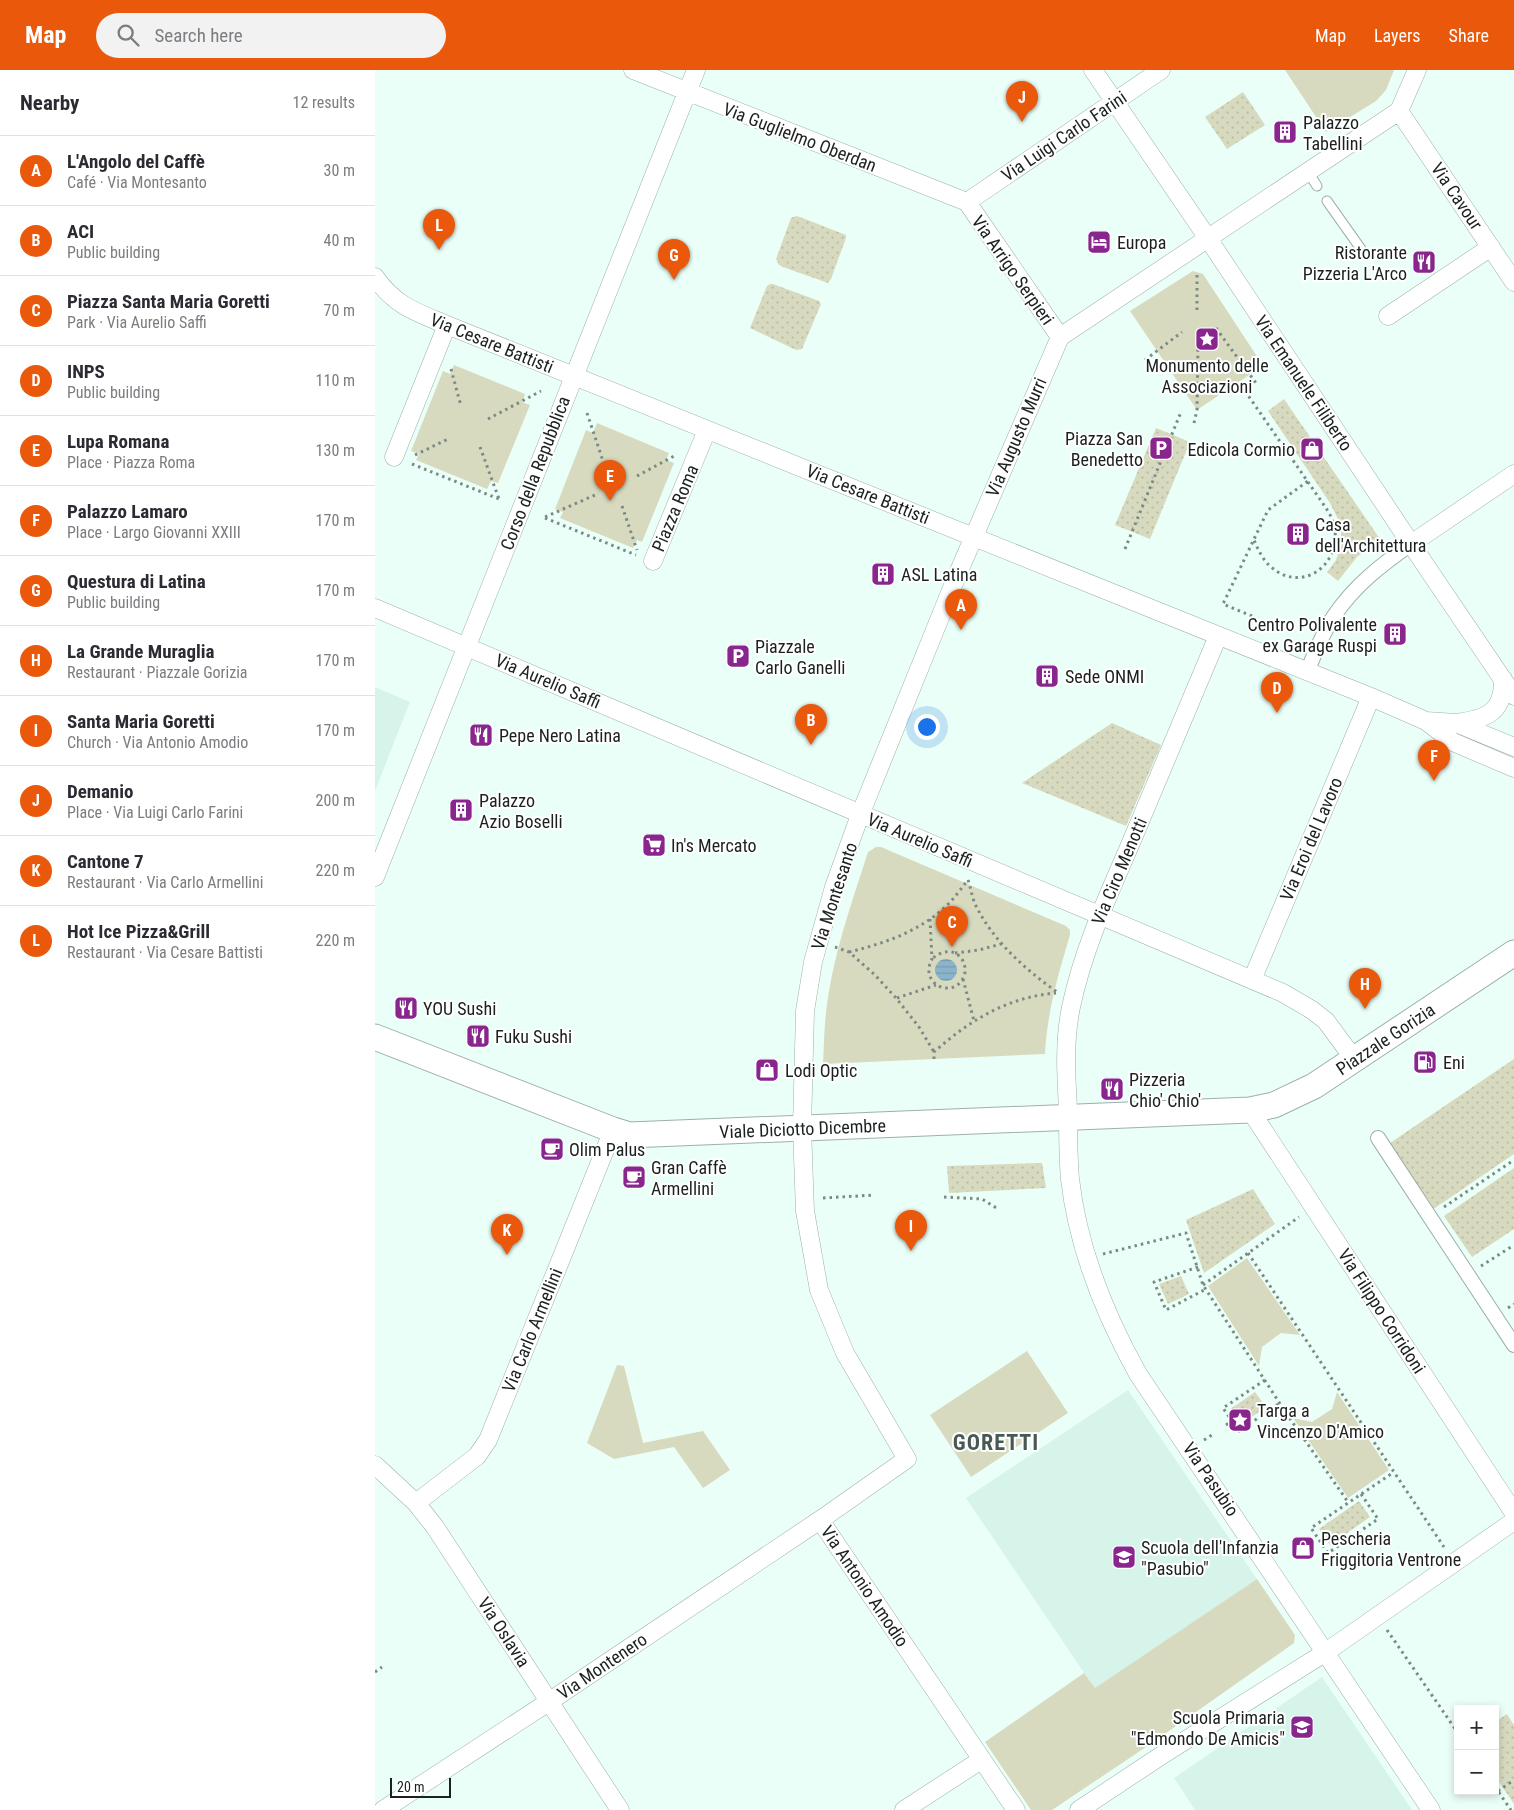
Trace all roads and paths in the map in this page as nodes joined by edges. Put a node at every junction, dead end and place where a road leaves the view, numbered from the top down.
1 (633, 70) edge
2 (696, 70) edge
3 (1093, 70) edge
4 (1161, 70) edge
5 (1417, 70) edge
6 (687, 92) junction
7 (1115, 102) junction
8 (1399, 111) junction
9 (1327, 201) dead end
10 (967, 202) junction
11 (1207, 238) junction
12 (1491, 247) junction
13 (1361, 249) dead end
14 (1197, 272) dead end
15 (1514, 282) edge
16 (378, 289) edge
17 (1197, 310) dead end
18 (1388, 316) dead end
19 (447, 325) junction
20 (1216, 328) dead end
21 (1182, 332) dead end
22 (1060, 337) junction
23 (1198, 345) dead end
24 (1145, 360) dead end
25 (449, 361) dead end
26 (573, 376) junction
27 (1256, 383) dead end
28 (541, 391) dead end
29 (1245, 391) dead end
30 (461, 406) dead end
31 (1181, 412) dead end
32 (587, 413) dead end
33 (489, 419) dead end
34 (1194, 423) dead end
35 (707, 430) junction
36 (448, 439) dead end
37 (479, 447) dead end
38 (679, 453) dead end
39 (399, 459) junction
40 (604, 464) dead end
41 (1514, 474) edge
42 (637, 476) dead end
43 (1308, 481) junction
44 (595, 495) dead end
45 (622, 506) dead end
46 (973, 537) junction
47 (1254, 540) junction
48 (1411, 544) junction
49 (1125, 548) dead end
50 (646, 559) junction
51 (375, 608) edge
52 (1252, 616) dead end
53 (1218, 636) junction
54 (467, 646) junction
55 (1307, 672) junction
56 (1503, 679) junction
57 (1514, 696) edge
58 (1371, 698) junction
59 (1426, 721) junction
60 (1456, 723) junction
61 (1514, 747) edge
62 (1514, 768) edge
63 (861, 815) junction
64 (375, 877) edge
65 (1100, 916) junction
66 (930, 919) junction
67 (1001, 944) junction
68 (834, 947) dead end
69 (849, 952) junction
70 (954, 953) junction
71 (1514, 953) edge
72 (932, 958) junction
73 (963, 978) junction
74 (1252, 980) junction
75 (936, 985) junction
76 (897, 998) junction
77 (975, 1022) junction
78 (375, 1037) edge
79 (934, 1052) junction
80 (934, 1059) dead end
81 (1354, 1059) junction
82 (1250, 1110) junction
83 (1068, 1117) junction
84 (802, 1128) junction
85 (613, 1130) junction
86 (1378, 1138) dead end
87 (1514, 1160) edge
88 (875, 1196) dead end
89 (944, 1197) dead end
90 (819, 1198) dead end
91 (1314, 1207) junction
92 (998, 1209) dead end
93 (1430, 1217) junction
94 (1514, 1245) edge
95 (1248, 1253) junction
96 (1086, 1259) junction
97 (1197, 1267) junction
98 (1468, 1275) junction
99 (1203, 1285) junction
100 (1206, 1289) junction
101 (1514, 1345) edge
102 (1265, 1380) junction
103 (1279, 1403) junction
104 (1232, 1421) junction
105 (1226, 1425) dead end
106 (375, 1465) edge
107 (1394, 1472) junction
108 (1361, 1494) junction
109 (1348, 1502) junction
110 (416, 1503) junction
111 (1514, 1513) edge
112 (820, 1520) junction
113 (1514, 1521) edge
114 (1454, 1562) junction
115 (1378, 1617) junction
116 (1326, 1652) junction
117 (382, 1667) dead end
118 (375, 1672) edge
119 (550, 1701) junction
120 (1454, 1727) edge
121 (981, 1760) junction
122 (1514, 1780) edge
123 (1499, 1788) edge
124 (1499, 1792) edge
125 (383, 1810) edge
126 (620, 1810) edge
127 (904, 1810) edge
128 (1016, 1810) edge
129 (1079, 1810) edge
130 (1431, 1810) edge
131 (1511, 1810) edge

1 - 6 street, Via Guglielmo Oberdan
2 - 6 street, Corso della Repubblica
3 - 7 street, Via Emanuele Filiberto
4 - 7 street, Via Luigi Carlo Farini
5 - 8 street
6 - 10 street, Via Guglielmo Oberdan
6 - 26 street, Corso della Repubblica
7 - 10 street, Via Luigi Carlo Farini
7 - 11 street, Via Emanuele Filiberto
8 - 11 street
8 - 12 street, Via Cavour
9 - 13 lane
10 - 22 street, Via Arrigo Serpieri
11 - 22 street
11 - 48 street, Via Emanuele Filiberto
12 - 15 street, Via Cavour
12 - 18 street
14 - 17 path
16 - 19 street, Via Cesare Battisti
19 - 26 street, Via Cesare Battisti
19 - 39 street
20 - 27 path
21 - 24 path
22 - 46 street, Via Augusto Murri
23 - 34 path
25 - 30 path
26 - 35 street, Via Cesare Battisti
26 - 54 street, Corso della Repubblica
28 - 33 path
29 - 43 path
31 - 49 path
32 - 40 path
35 - 46 street, Via Cesare Battisti
35 - 50 street, Piazza Roma
36 - 39 path
37 - 39 path
38 - 42 path
41 - 48 street
43 - 47 path
43 - 47 path
44 - 50 path, Piazza Roma
45 - 50 path
46 - 53 street, Via Cesare Battisti
46 - 63 street, Via Montesanto
47 - 52 path
48 - 55 street
48 - 56 street, Via Emanuele Filiberto
51 - 54 street, Via Aurelio Saffi
53 - 55 street, Via Cesare Battisti
53 - 65 street, Via Ciro Menotti
54 - 63 street, Via Aurelio Saffi
54 - 64 street, Corso della Repubblica
55 - 58 street, Via Cesare Battisti
56 - 57 street, Via Emanuele Filiberto
56 - 60 street
58 - 59 street, Via Cesare Battisti
58 - 74 street, Via Eroi del Lavoro
59 - 60 street
59 - 62 street
60 - 61 street
63 - 65 street, Via Aurelio Saffi
63 - 84 street, Via Montesanto
65 - 74 street, Via Aurelio Saffi
65 - 83 street, Via Ciro Menotti
66 - 67 path
66 - 69 path
66 - 72 path
67 - 70 path
67 - 77 path
68 - 69 path
69 - 76 path
70 - 72 path
70 - 73 path
71 - 81 main road, Piazzale Gorizia
72 - 75 path
73 - 75 path
73 - 77 path
74 - 81 street, Via Aurelio Saffi
75 - 76 path
76 - 79 path
77 - 79 path
78 - 85 main road, Viale Diciotto Dicembre
79 - 80 path
81 - 82 main road, Piazzale Gorizia
82 - 83 main road, Viale Diciotto Dicembre
82 - 91 street, Via Filippo Corridoni
83 - 84 main road, Viale Diciotto Dicembre
83 - 96 street, Via Pasubio
84 - 85 main road, Viale Diciotto Dicembre
84 - 112 street, Via Antonio Amodio
85 - 110 street, Via Carlo Armellini
86 - 93 street
87 - 93 path
88 - 90 path
89 - 92 path
91 - 95 path
91 - 111 street, Via Filippo Corridoni
93 - 98 street
94 - 98 path
95 - 99 path
95 - 107 path
96 - 97 path
96 - 116 street, Via Pasubio
97 - 99 path
97 - 100 path
98 - 101 street
99 - 100 path
100 - 102 path
102 - 103 path
102 - 104 path
103 - 104 path
103 - 109 path
104 - 105 path
106 - 110 street, Via Oslavia
107 - 108 path
107 - 114 path
108 - 109 path
108 - 109 path
110 - 119 street, Via Oslavia
112 - 119 street, Via Montenero
112 - 121 street, Via Antonio Amodio
113 - 114 street
114 - 115 street
115 - 116 street
115 - 120 path
116 - 129 street
116 - 130 street, Via Pasubio
117 - 118 path
119 - 125 street, Via Montenero
119 - 126 street, Via Oslavia
121 - 127 street
121 - 128 street, Via Antonio Amodio
122 - 123 path
124 - 131 path

